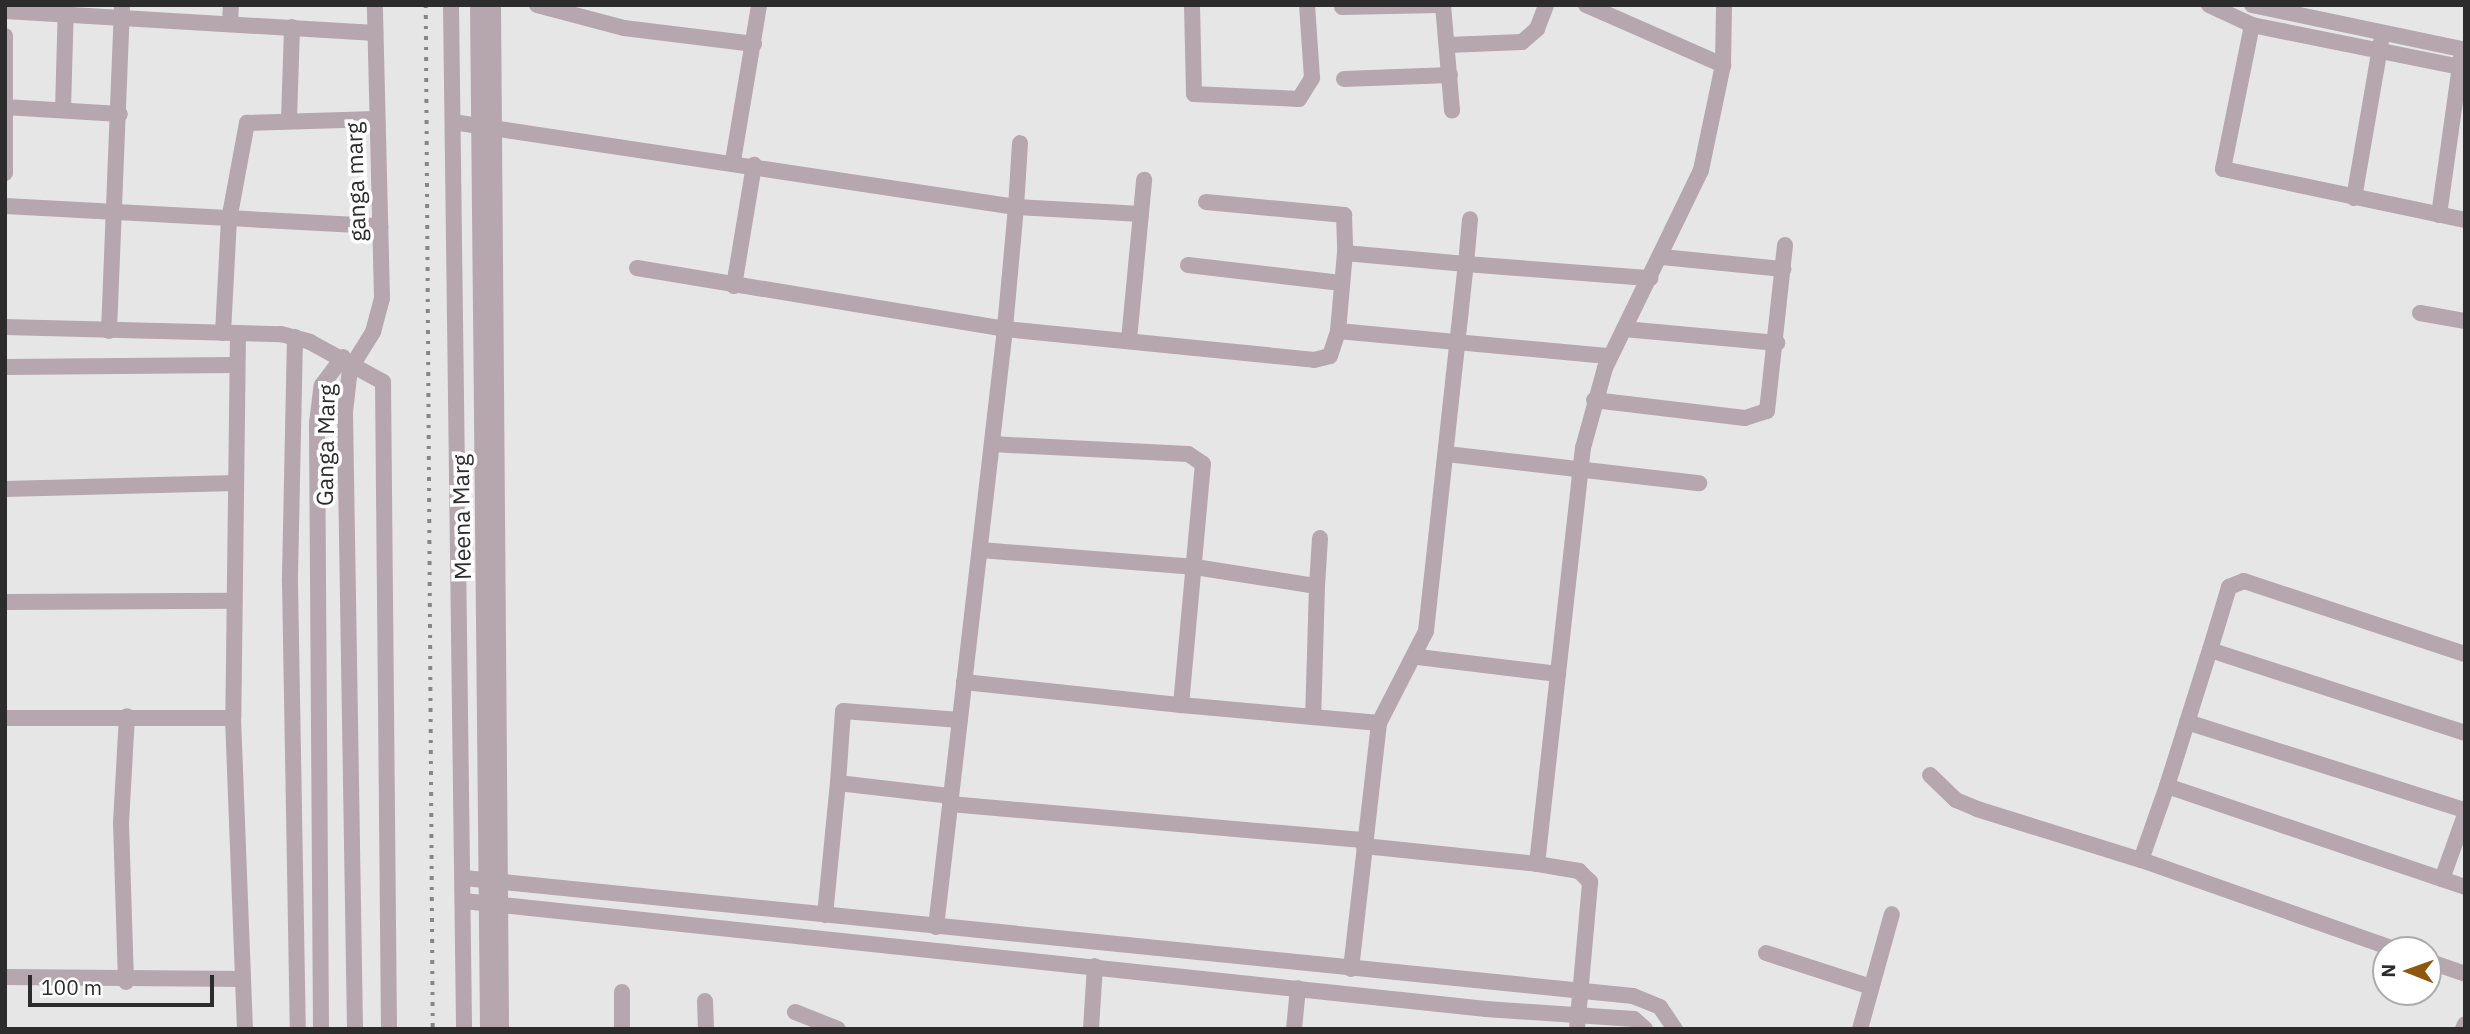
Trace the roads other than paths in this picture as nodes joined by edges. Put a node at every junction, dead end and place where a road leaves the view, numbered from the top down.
1 (231, 5) edge
2 (375, 5) edge
3 (451, 5) edge
4 (478, 5) edge
5 (493, 5) edge
6 (537, 5) edge
7 (759, 5) edge
8 (1192, 5) edge
9 (1307, 5) edge
10 (1441, 5) edge
11 (1545, 5) edge
12 (1586, 5) edge
13 (1724, 5) edge
14 (2209, 5) edge
15 (2255, 6) edge
16 (1342, 7) dead end
17 (65, 10) edge
18 (5, 11) edge
19 (122, 11) edge
20 (230, 23) junction
21 (2252, 25) junction
22 (292, 27) junction
23 (375, 33) junction
24 (5, 36) edge
25 (2381, 42) junction
26 (754, 44) junction
27 (1448, 45) junction
28 (2463, 49) edge
29 (1723, 65) junction
30 (2462, 67) edge
31 (1450, 75) junction
32 (1344, 79) dead end
33 (6, 107) edge
34 (63, 110) junction
35 (1452, 111) dead end
36 (120, 114) junction
37 (289, 119) junction
38 (375, 119) junction
39 (453, 122) junction
40 (487, 122) junction
41 (1020, 143) dead end
42 (733, 161) junction
43 (754, 165) junction
44 (5, 173) edge
45 (1144, 180) dead end
46 (2354, 198) junction
47 (1206, 202) dead end
48 (5, 206) edge
49 (1016, 207) junction
50 (114, 212) junction
51 (1141, 214) junction
52 (2440, 215) junction
53 (1470, 219) dead end
54 (2465, 219) edge
55 (229, 220) junction
56 (380, 226) junction
57 (1785, 245) dead end
58 (1345, 253) junction
59 (1662, 257) junction
60 (1466, 264) junction
61 (1188, 265) dead end
62 (637, 268) dead end
63 (1783, 269) junction
64 (1650, 278) junction
65 (1341, 283) junction
66 (734, 286) junction
67 (2420, 313) dead end
68 (2465, 321) edge
69 (5, 327) edge
70 (1005, 329) junction
71 (1624, 329) junction
72 (109, 331) junction
73 (1338, 331) junction
74 (230, 333) junction
75 (295, 337) junction
76 (1129, 340) junction
77 (1777, 343) junction
78 (1458, 344) junction
79 (358, 350) joint
80 (1610, 356) junction
81 (235, 365) junction
82 (343, 365) junction
83 (5, 367) edge
84 (1594, 400) junction
85 (992, 444) junction
86 (1447, 454) junction
87 (1580, 469) junction
88 (236, 483) junction
89 (1699, 483) dead end
90 (5, 489) edge
91 (1320, 538) dead end
92 (979, 550) junction
93 (1195, 567) junction
94 (1317, 586) junction
95 (233, 601) junction
96 (5, 602) edge
97 (2210, 650) junction
98 (2465, 654) edge
99 (1418, 657) junction
100 (1558, 674) junction
101 (964, 682) junction
102 (1181, 705) junction
103 (127, 716) junction
104 (1313, 717) junction
105 (233, 718) junction
106 (5, 719) edge
107 (960, 720) junction
108 (2187, 722) junction
109 (1380, 723) junction
110 (2465, 733) edge
111 (1930, 775) dead end
112 (838, 783) junction
113 (2167, 786) junction
114 (950, 800) junction
115 (2465, 813) edge
116 (1364, 843) junction
117 (2141, 860) junction
118 (1537, 864) junction
119 (464, 878) junction
120 (2442, 879) junction
121 (494, 880) junction
122 (2465, 887) edge
123 (464, 901) junction
124 (494, 902) junction
125 (1892, 914) dead end
126 (825, 915) junction
127 (936, 927) junction
128 (2372, 941) edge
129 (1766, 953) dead end
130 (1095, 966) junction
131 (2442, 966) edge
132 (1350, 969) junction
133 (2465, 974) edge
134 (5, 977) edge
135 (243, 979) junction
136 (126, 982) junction
137 (1871, 987) junction
138 (1298, 988) junction
139 (622, 992) dead end
140 (1580, 994) junction
141 (705, 1001) dead end
142 (795, 1012) dead end
143 (1578, 1022) edge
144 (245, 1029) edge
145 (298, 1029) edge
146 (321, 1029) edge
147 (355, 1029) edge
148 (389, 1029) edge
149 (464, 1029) edge
150 (488, 1029) edge
151 (501, 1029) edge
152 (622, 1029) edge
153 (706, 1029) edge
154 (838, 1029) edge
155 (1091, 1029) edge
156 (1294, 1029) edge
157 (1645, 1029) edge
158 (1675, 1029) edge
159 (1860, 1029) edge

1 - 20 street
2 - 23 street, ganga marg
3 - 39 street
4 - 40 street, Meena Marg
5 - 40 street
6 - 26 street
7 - 26 street
8 - 9 street
10 - 16 street
10 - 27 street
11 - 27 street
12 - 29 street
13 - 29 street
14 - 21 street
15 - 25 street
17 - 18 street
17 - 19 street
17 - 34 street
19 - 20 street
19 - 36 street
20 - 22 street
21 - 25 street
21 - 46 street
22 - 23 street
22 - 37 street
23 - 38 street, ganga marg
24 - 33 street
25 - 28 street
25 - 30 street
25 - 46 street
26 - 42 street
27 - 31 street
28 - 30 street
29 - 59 street
30 - 52 street
31 - 32 street
31 - 35 street
33 - 34 street
33 - 44 street
34 - 36 street
36 - 50 street
37 - 38 street
37 - 55 street
38 - 56 street, ganga marg
39 - 40 street
39 - 119 street
40 - 42 street
40 - 121 street, Meena Marg
41 - 49 street
42 - 43 street
43 - 49 street
43 - 66 street
45 - 51 street
46 - 52 street
47 - 58 street
48 - 50 street
49 - 51 street
49 - 70 street
50 - 55 street
50 - 72 street
51 - 76 street
52 - 54 street
53 - 60 street
55 - 56 street
55 - 74 street
56 - 79 street, ganga marg
57 - 63 street
58 - 60 street
58 - 65 street
59 - 63 street
59 - 64 street
60 - 64 street
60 - 78 street
61 - 65 street
62 - 66 street
63 - 77 street
64 - 71 street
65 - 73 street
66 - 70 street
67 - 68 street
69 - 72 street
70 - 76 street
70 - 85 street
71 - 77 street
71 - 80 street
72 - 74 street
73 - 76 street
73 - 78 street
74 - 75 street
74 - 81 street
75 - 82 street
75 - 145 street
77 - 84 street
78 - 80 street
78 - 86 street
79 - 82 street, Ganga Marg
80 - 84 street
81 - 83 street
81 - 88 street
82 - 146 street, Ganga Marg
82 - 147 street, Ganga Marg
82 - 148 street
84 - 87 street
85 - 92 street
85 - 93 street
86 - 87 street
86 - 99 street
87 - 89 street
87 - 100 street
88 - 90 street
88 - 95 street
91 - 94 street
92 - 93 street
92 - 101 street
93 - 94 street
93 - 102 street
94 - 104 street
95 - 96 street
95 - 105 street
97 - 98 street
97 - 108 street
97 - 110 street
99 - 100 street
99 - 109 street
100 - 118 street
101 - 102 street
101 - 107 street
102 - 104 street
103 - 105 street
103 - 106 street
103 - 136 street
104 - 109 street
105 - 135 street
107 - 112 street
107 - 114 street
108 - 113 street
108 - 115 street
109 - 116 street
111 - 117 street
112 - 114 street
112 - 126 street
113 - 117 street
113 - 120 street
114 - 116 street
114 - 127 street
115 - 120 street
116 - 118 street
116 - 132 street
117 - 128 street
118 - 140 street
119 - 121 street
119 - 123 street
120 - 122 street
121 - 124 street, Meena Marg
121 - 126 street
123 - 124 street
123 - 149 street
124 - 130 street
124 - 150 street
124 - 151 street
125 - 137 street
126 - 127 street
127 - 132 street
129 - 137 street
130 - 138 street
130 - 155 street
131 - 133 street
132 - 140 street
134 - 136 street
135 - 136 street
135 - 144 street
137 - 159 street
138 - 143 street
138 - 156 street
139 - 152 street
140 - 143 street
140 - 158 street
141 - 153 street
142 - 154 street
143 - 157 street

